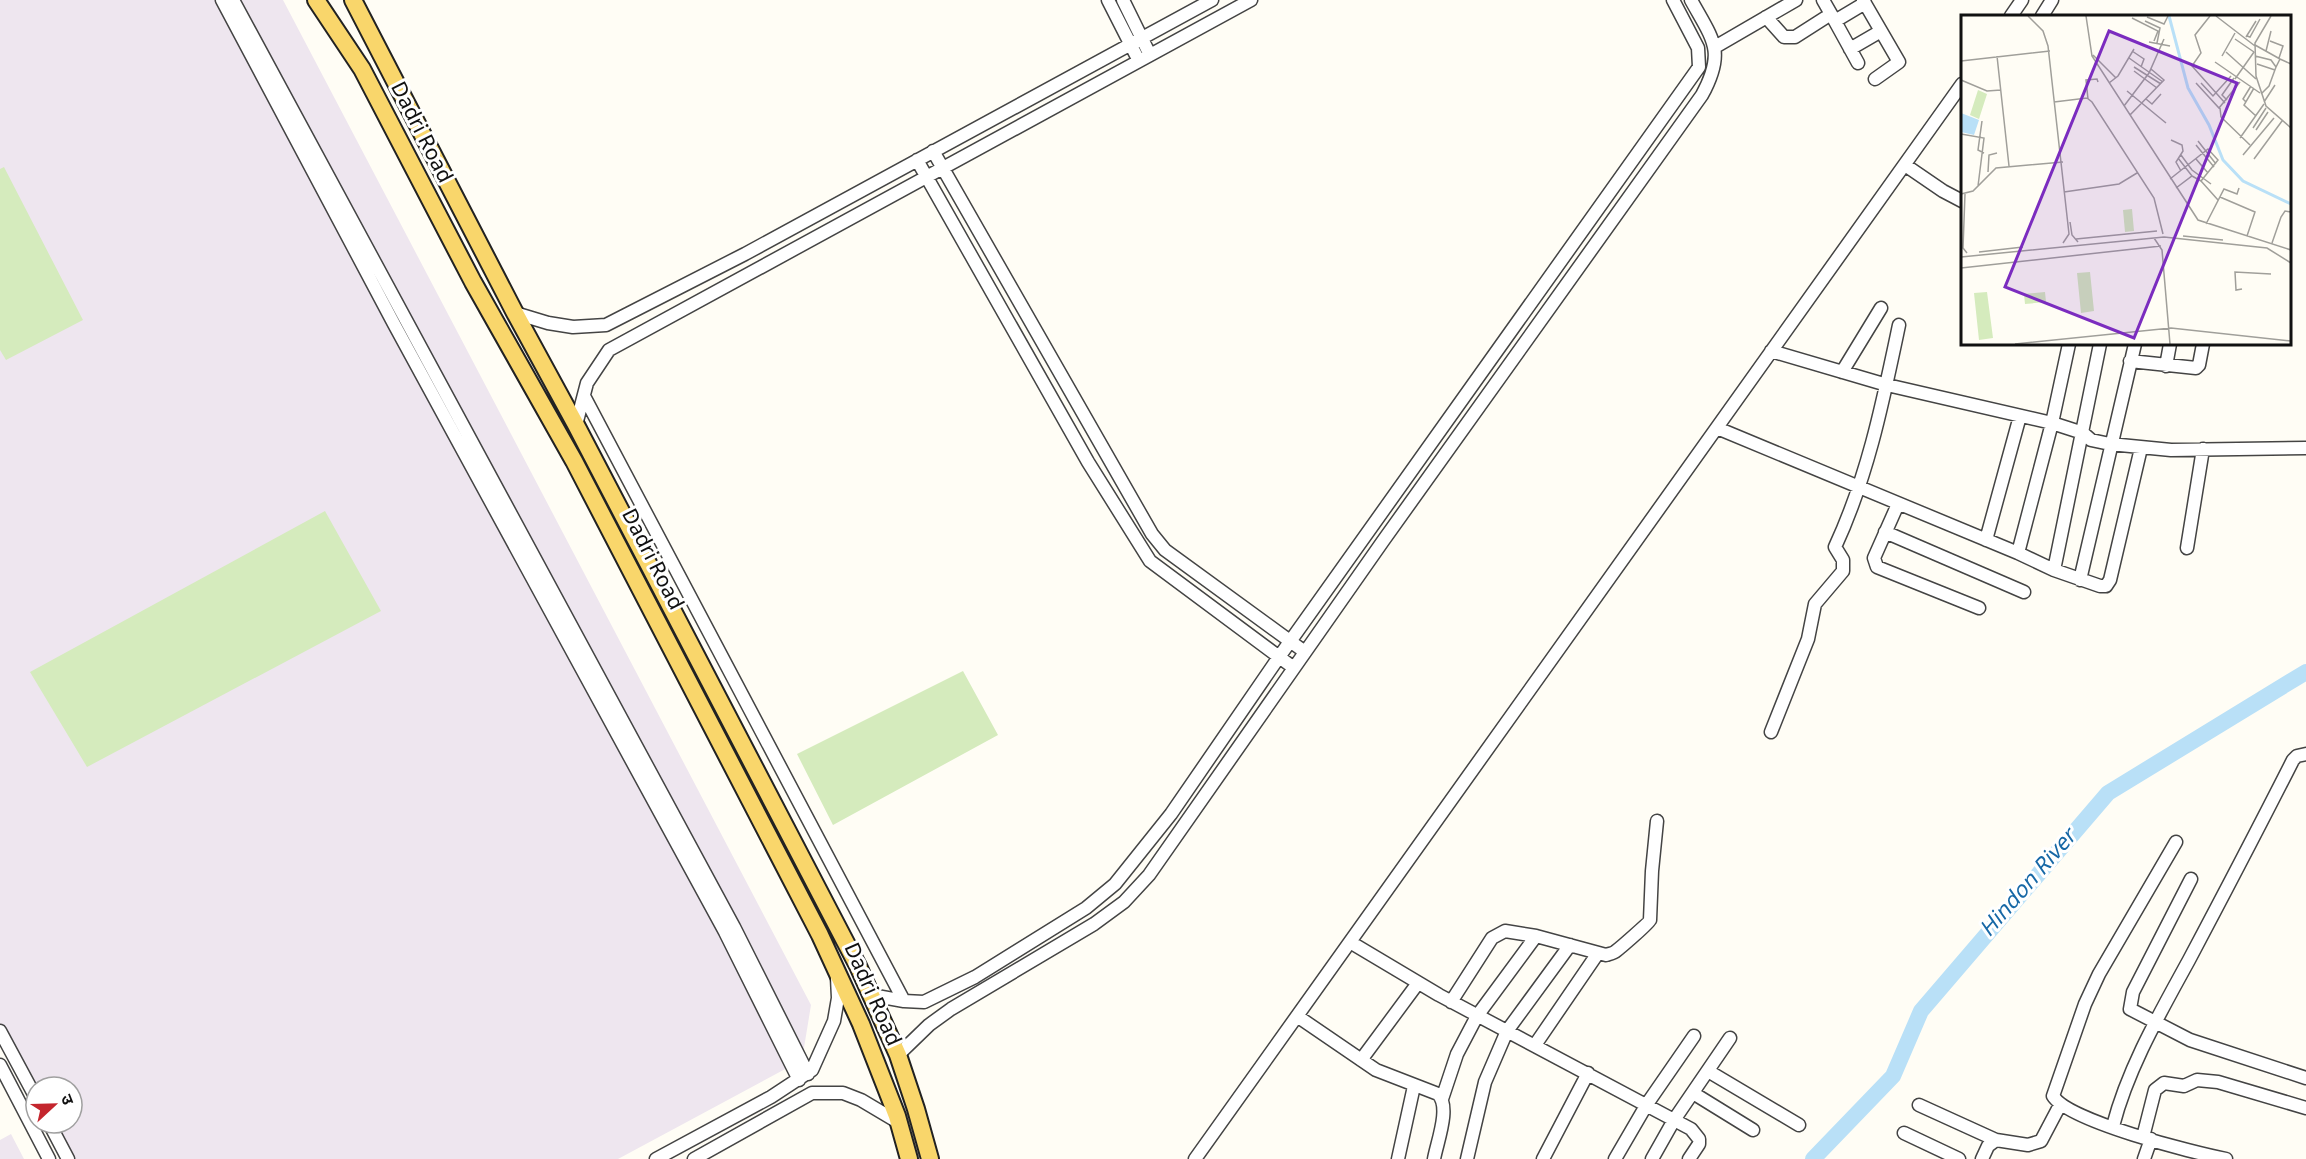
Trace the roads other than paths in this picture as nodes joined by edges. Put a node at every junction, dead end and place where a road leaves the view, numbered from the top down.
1 (222, 0) edge
2 (233, 0) edge
3 (316, 0) edge
4 (354, 0) edge
5 (1108, 0) edge
6 (1123, 0) edge
7 (1212, 0) edge
8 (1251, 0) edge
9 (1673, 0) edge
10 (1691, 0) edge
11 (1796, 0) edge
12 (1823, 0) edge
13 (2022, 0) edge
14 (2052, 0) edge
15 (1864, 1) edge
16 (2012, 15) edge
17 (2043, 15) edge
18 (1766, 17) junction
19 (1833, 18) junction
20 (1881, 31) junction
21 (1136, 41) junction
22 (1850, 49) junction
23 (1715, 51) junction
24 (1144, 58) junction
25 (1700, 58) junction
26 (1858, 63) dead end
27 (1875, 79) dead end
28 (1961, 85) edge
29 (933, 151) junction
30 (917, 160) junction
31 (1905, 165) junction
32 (942, 168) junction
33 (927, 176) junction
34 (1961, 200) edge
35 (745, 254) junction
36 (754, 272) junction
37 (1881, 308) dead end
38 (515, 313) junction
39 (1899, 325) dead end
40 (2069, 345) edge
41 (2100, 345) edge
42 (2135, 345) edge
43 (2170, 345) edge
44 (2204, 345) edge
45 (1772, 351) junction
46 (2130, 361) junction
47 (2166, 366) junction
48 (1842, 372) junction
49 (1887, 385) junction
50 (584, 396) junction
51 (2020, 417) junction
52 (2052, 423) junction
53 (576, 425) junction
54 (1717, 428) junction
55 (2083, 433) junction
56 (2110, 444) junction
57 (2141, 448) junction
58 (2306, 448) edge
59 (2203, 449) junction
60 (1860, 487) junction
61 (1898, 504) junction
62 (1885, 531) junction
63 (1986, 540) junction
64 (2187, 548) dead end
65 (2018, 553) junction
66 (2054, 570) junction
67 (2080, 580) junction
68 (2025, 592) dead end
69 (1979, 608) dead end
70 (1291, 642) junction
71 (1305, 652) junction
72 (1279, 657) junction
73 (1294, 668) junction
74 (1771, 732) dead end
75 (2306, 754) edge
76 (1657, 821) dead end
77 (2176, 842) dead end
78 (2191, 879) dead end
79 (1536, 936) junction
80 (1350, 942) junction
81 (1570, 945) junction
82 (1598, 953) junction
83 (836, 968) junction
84 (1418, 983) junction
85 (871, 995) junction
86 (904, 1001) junction
87 (1451, 1002) junction
88 (1297, 1016) junction
89 (1477, 1016) junction
90 (2156, 1023) junction
91 (0, 1031) edge
92 (1507, 1031) junction
93 (1694, 1036) dead end
94 (1730, 1038) dead end
95 (1535, 1045) junction
96 (12, 1052) junction
97 (898, 1055) junction
98 (0, 1058) edge
99 (1361, 1060) junction
100 (0, 1065) edge
101 (1708, 1071) junction
102 (1588, 1073) junction
103 (24, 1075) edge
104 (803, 1077) junction
105 (2306, 1078) edge
106 (1414, 1086) junction
107 (1693, 1093) junction
108 (1442, 1099) junction
109 (1647, 1104) junction
110 (1919, 1105) dead end
111 (2060, 1105) junction
112 (750, 1108) junction
113 (2306, 1108) edge
114 (1674, 1120) junction
115 (898, 1122) junction
116 (758, 1123) junction
117 (1799, 1125) dead end
118 (2113, 1126) junction
119 (1753, 1130) dead end
120 (1904, 1133) dead end
121 (55, 1135) edge
122 (2147, 1138) junction
123 (1996, 1140) junction
124 (2180, 1154) edge
125 (49, 1159) edge
126 (68, 1159) edge
127 (656, 1159) edge
128 (694, 1159) edge
129 (909, 1159) edge
130 (930, 1159) edge
131 (1195, 1159) edge
132 (1398, 1159) edge
133 (1434, 1159) edge
134 (1467, 1159) edge
135 (1544, 1159) edge
136 (1615, 1159) edge
137 (1652, 1159) edge
138 (1689, 1159) edge
139 (1959, 1159) edge
140 (1982, 1159) edge
141 (2144, 1159) edge
142 (2226, 1159) edge

1 - 104 street
2 - 104 street
3 - 83 main road, Dadri Road
4 - 38 main road, Dadri Road
5 - 21 street
6 - 21 street
7 - 21 street
8 - 24 street
9 - 25 street
10 - 23 street
11 - 18 street
12 - 19 street
13 - 16 street
14 - 17 street
15 - 19 street
15 - 20 street
18 - 19 street
18 - 23 street
19 - 22 street
20 - 22 street
20 - 27 street
21 - 24 street
21 - 29 street
22 - 26 street
23 - 25 street
23 - 71 street
24 - 32 street
25 - 70 street
28 - 31 street
29 - 30 street
29 - 32 street
30 - 33 street
30 - 35 street
31 - 34 street
31 - 45 street
32 - 33 street
32 - 70 street
33 - 36 street
33 - 72 street
35 - 36 street
35 - 38 street
36 - 50 street
37 - 48 street
38 - 53 main road, Dadri Road
39 - 49 street
40 - 52 street
41 - 55 street
42 - 46 street
43 - 47 street
44 - 47 street
45 - 48 street
45 - 54 street
46 - 47 street
46 - 56 street
48 - 49 street
49 - 51 street
49 - 60 street
50 - 53 street
50 - 86 street
51 - 52 street
51 - 63 street
52 - 55 street
52 - 65 street
53 - 85 main road, Dadri Road
54 - 60 street
54 - 80 street
55 - 56 street
55 - 66 street
56 - 57 street
56 - 67 street
57 - 59 street
57 - 67 street
58 - 59 street
59 - 64 street
60 - 61 street
60 - 74 street
61 - 62 street
61 - 63 street
62 - 68 street
62 - 69 street
63 - 65 street
65 - 66 street
66 - 67 street
70 - 71 street
70 - 72 street
71 - 73 street
72 - 73 street
72 - 86 street
73 - 97 street
75 - 90 street
76 - 82 street
77 - 111 street
78 - 90 street
79 - 81 street
79 - 87 street
79 - 89 street
80 - 84 street
80 - 88 street
81 - 82 street
81 - 92 street
82 - 95 street
83 - 104 street
83 - 115 main road, Dadri Road
84 - 87 street
84 - 99 street
85 - 86 street
85 - 97 main road, Dadri Road
87 - 89 street
88 - 99 street
88 - 131 street
89 - 92 street
89 - 108 street
90 - 105 street
90 - 118 street
91 - 96 street
92 - 95 street
92 - 134 street
93 - 109 street
94 - 101 street
95 - 102 street
96 - 98 street
96 - 103 street
97 - 130 main road, Dadri Road
99 - 106 street
100 - 125 street
101 - 107 street
101 - 117 street
102 - 109 street
102 - 135 street
104 - 112 street
106 - 108 street
106 - 132 street
107 - 114 street
107 - 119 street
108 - 133 street
109 - 114 street
109 - 136 street
110 - 123 street
111 - 118 street
111 - 123 street
112 - 116 street
112 - 127 street
113 - 122 street
114 - 137 street
114 - 138 street
115 - 116 street
115 - 129 main road, Dadri Road
116 - 128 street
118 - 122 street
120 - 139 street
121 - 126 street
122 - 124 street
122 - 141 street
123 - 140 street
124 - 142 street

